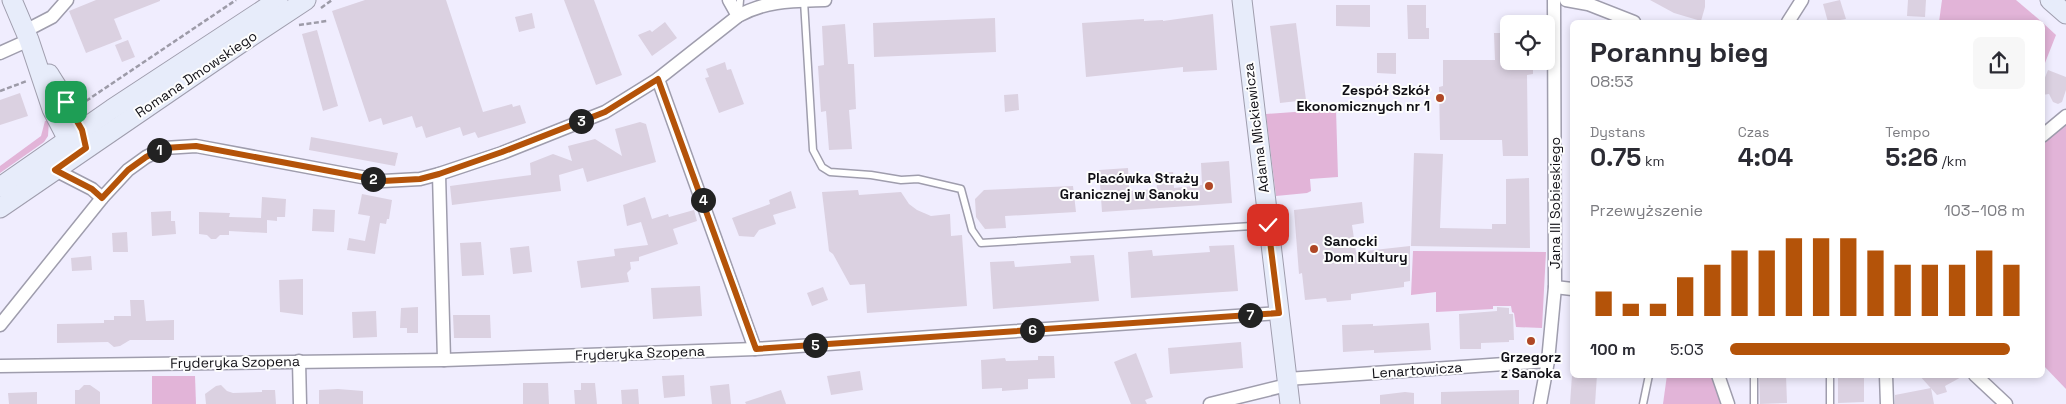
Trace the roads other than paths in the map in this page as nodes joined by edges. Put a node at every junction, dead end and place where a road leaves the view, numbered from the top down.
1 (12, 0) edge
2 (68, 0) edge
3 (278, 0) edge
4 (306, 0) edge
5 (729, 0) edge
6 (740, 0) edge
7 (826, 0) edge
8 (1242, 0) edge
9 (1554, 0) edge
10 (1566, 0) edge
11 (1802, 0) edge
12 (2050, 0) edge
13 (804, 1) edge
14 (2066, 14) edge
15 (738, 16) junction
16 (1629, 20) edge
17 (1789, 20) edge
18 (27, 36) junction
19 (0, 53) edge
20 (658, 79) junction
21 (2066, 116) edge
22 (2045, 134) edge
23 (75, 135) junction
24 (86, 148) junction
25 (55, 170) junction
26 (439, 174) junction
27 (0, 187) edge
28 (102, 198) junction
29 (0, 208) edge
30 (1268, 225) junction
31 (1555, 288) junction
32 (1570, 289) edge
33 (1279, 313) junction
34 (0, 325) edge
35 (756, 349) junction
36 (444, 360) junction
37 (299, 361) junction
38 (1548, 361) junction
39 (0, 366) edge
40 (1648, 378) edge
41 (1719, 378) edge
42 (1754, 378) edge
43 (1830, 378) edge
44 (1886, 378) edge
45 (1979, 378) edge
46 (1287, 382) junction
47 (300, 404) edge
48 (1210, 404) edge
49 (1290, 404) edge
50 (1540, 404) edge
51 (1643, 404) edge
52 (1728, 404) edge
53 (1754, 404) edge
54 (1830, 404) edge
55 (1887, 404) edge
56 (2006, 404) edge

1 - 18 main road
2 - 18 street
3 - 23 main road, Romana Dmowskiego
4 - 24 main road, Romana Dmowskiego
5 - 15 street
6 - 15 lane
7 - 13 street
8 - 30 main road, Adama Mickiewicza
9 - 31 street, Jana III Sobieskiego
10 - 16 street
11 - 17 street
12 - 14 main road
13 - 15 street
13 - 30 lane
15 - 20 street
18 - 19 street
18 - 23 main road
20 - 26 street
20 - 35 street
21 - 22 street
23 - 24 main road
23 - 27 main road, Romana Dmowskiego
24 - 25 main road, Romana Dmowskiego
25 - 28 street
25 - 29 main road, Romana Dmowskiego
26 - 28 street
26 - 36 street
28 - 34 street
30 - 33 main road, Adama Mickiewicza
31 - 32 street
31 - 38 street, Jana III Sobieskiego
33 - 35 street, Fryderyka Szopena
33 - 46 main road, Adama Mickiewicza
35 - 36 street, Fryderyka Szopena
36 - 37 street, Fryderyka Szopena
37 - 39 street, Fryderyka Szopena
37 - 47 street
38 - 46 street, Lenartowicza
38 - 50 street, Jana III Sobieskiego
40 - 51 lane
41 - 52 street
42 - 53 lane
43 - 54 lane
44 - 55 street
45 - 56 street
46 - 48 street, Lenartowicza
46 - 49 main road, Adama Mickiewicza

